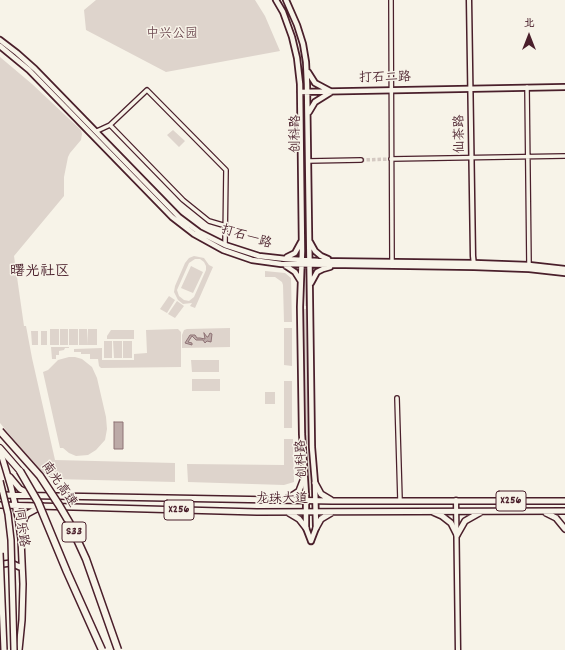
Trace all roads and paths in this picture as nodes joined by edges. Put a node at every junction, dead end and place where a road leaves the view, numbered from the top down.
1 (276, 0) edge
2 (286, 0) edge
3 (391, 0) edge
4 (469, 0) edge
5 (0, 40) edge
6 (0, 46) edge
7 (306, 69) junction
8 (527, 87) junction
9 (565, 87) edge
10 (470, 88) junction
11 (391, 90) junction
12 (300, 92) junction
13 (308, 92) junction
14 (332, 92) junction
15 (308, 115) junction
16 (110, 125) junction
17 (97, 131) junction
18 (527, 156) junction
19 (565, 156) edge
20 (472, 157) junction
21 (391, 159) junction
22 (361, 160) tunnel mouth
23 (308, 161) junction
24 (226, 226) junction
25 (302, 238) junction
26 (309, 239) junction
27 (225, 245) junction
28 (279, 258) junction
29 (334, 261) junction
30 (392, 261) junction
31 (302, 262) junction
32 (309, 262) junction
33 (281, 264) junction
34 (324, 264) junction
35 (376, 265) junction
36 (474, 265) junction
37 (529, 265) junction
38 (565, 269) edge
39 (565, 273) edge
40 (301, 282) junction
41 (310, 287) junction
42 (300, 307) junction
43 (311, 307) junction
44 (397, 398) dead end
45 (0, 431) edge
46 (303, 447) junction
47 (312, 447) junction
48 (0, 449) edge
49 (7, 471) junction
50 (20, 471) joint
51 (304, 478) junction
52 (0, 481) edge
53 (315, 483) junction
54 (0, 495) edge
55 (13, 495) junction
56 (42, 495) junction
57 (279, 500) junction
58 (400, 500) junction
59 (456, 500) junction
60 (306, 501) junction
61 (315, 501) junction
62 (336, 501) junction
63 (565, 501) edge
64 (0, 504) edge
65 (14, 504) junction
66 (43, 505) junction
67 (315, 511) junction
68 (336, 511) junction
69 (429, 511) junction
70 (456, 511) junction
71 (483, 511) junction
72 (541, 511) junction
73 (565, 511) edge
74 (284, 512) junction
75 (306, 512) junction
76 (306, 528) junction
77 (316, 528) junction
78 (565, 529) edge
79 (457, 536) junction
80 (21, 539) junction
81 (0, 553) edge
82 (0, 566) edge
83 (22, 568) junction
84 (4, 650) edge
85 (14, 650) edge
86 (19, 650) edge
87 (102, 650) edge
88 (118, 650) edge
89 (458, 650) edge

1 - 12 main road, 创科路
2 - 7 main road, 创科路
3 - 11 street
4 - 10 street, 仙茶路
5 - 17 main road, 打石一路
6 - 33 main road, 打石一路
7 - 13 main road, 创科路
7 - 14 main road
8 - 9 main road, 打石二路
8 - 10 main road, 打石二路
8 - 18 street
10 - 11 main road, 打石二路
10 - 20 street, 仙茶路
11 - 14 main road, 打石二路
11 - 21 street
12 - 13 main road, 打石二路
12 - 25 main road, 创科路
13 - 14 main road, 打石二路
13 - 15 main road, 创科路
14 - 15 main road
15 - 23 main road, 创科路
16 - 17 street
16 - 24 street
16 - 24 street
17 - 27 main road, 打石一路
18 - 19 street
18 - 20 street
18 - 37 street
20 - 21 street
20 - 36 street, 仙茶路
21 - 30 street
22 - 23 street
23 - 26 main road, 创科路
24 - 27 street
25 - 28 main road
25 - 31 main road, 创科路
26 - 29 main road
26 - 32 main road, 创科路
27 - 28 main road, 打石一路
28 - 31 main road, 打石一路
29 - 30 main road, 打石一路
29 - 32 main road, 打石一路
30 - 35 street
30 - 36 main road, 打石一路
31 - 32 main road, 打石一路
31 - 33 main road, 打石一路
31 - 40 main road, 创科路
32 - 34 main road, 打石一路
32 - 41 main road, 创科路
33 - 40 main road
34 - 35 main road, 打石一路
34 - 41 main road
35 - 36 main road, 打石一路
36 - 37 main road, 打石一路
36 - 39 main road, 打石一路
37 - 38 main road, 打石一路
40 - 42 main road, 创科路
41 - 43 main road, 创科路
42 - 43 main road
42 - 46 main road, 创科路
43 - 47 main road, 创科路
44 - 58 street
45 - 88 highway, 南光高速 / S33, bridge
46 - 47 main road
46 - 51 main road, 创科路
47 - 53 main road, 创科路
48 - 49 main road
48 - 50 highway
49 - 55 main road
49 - 56 main road
50 - 87 highway, 南光高速 / S33, bridge
51 - 57 main road
51 - 60 main road, 创科路
52 - 85 main road, 同乐路, bridge
53 - 61 main road, 创科路
53 - 62 main road
54 - 55 main road, X256
55 - 56 main road, 龙珠大道 / X256
55 - 65 main road
56 - 57 main road, 龙珠大道 / X256
57 - 60 main road, 龙珠大道 / X256
58 - 59 main road, 龙珠大道 / X256
58 - 62 main road, 龙珠大道 / X256
59 - 63 main road, 龙珠大道 / X256
59 - 70 street
60 - 61 main road, 龙珠大道 / X256
60 - 75 main road, 创科路
61 - 62 main road, 龙珠大道 / X256
61 - 67 main road, 创科路
64 - 65 main road, 龙珠大道 / X256
65 - 66 main road, 龙珠大道 / X256
65 - 80 main road
66 - 74 main road, 龙珠大道 / X256
66 - 80 main road
67 - 68 main road, 龙珠大道 / X256
67 - 75 main road, 龙珠大道 / X256
67 - 77 main road, 创科路
68 - 69 main road, 龙珠大道 / X256
68 - 77 main road
69 - 70 main road, 龙珠大道 / X256
69 - 79 main road
70 - 71 main road, 龙珠大道 / X256
70 - 79 street
71 - 72 main road, 龙珠大道 / X256
71 - 79 main road
72 - 73 main road, 龙珠大道 / X256
72 - 78 main road
74 - 75 main road, 龙珠大道 / X256
74 - 76 main road
75 - 76 main road, 创科路
76 - 77 main road
79 - 89 street
80 - 83 main road
81 - 84 main road, 同乐路, bridge
82 - 83 main road
83 - 86 main road

